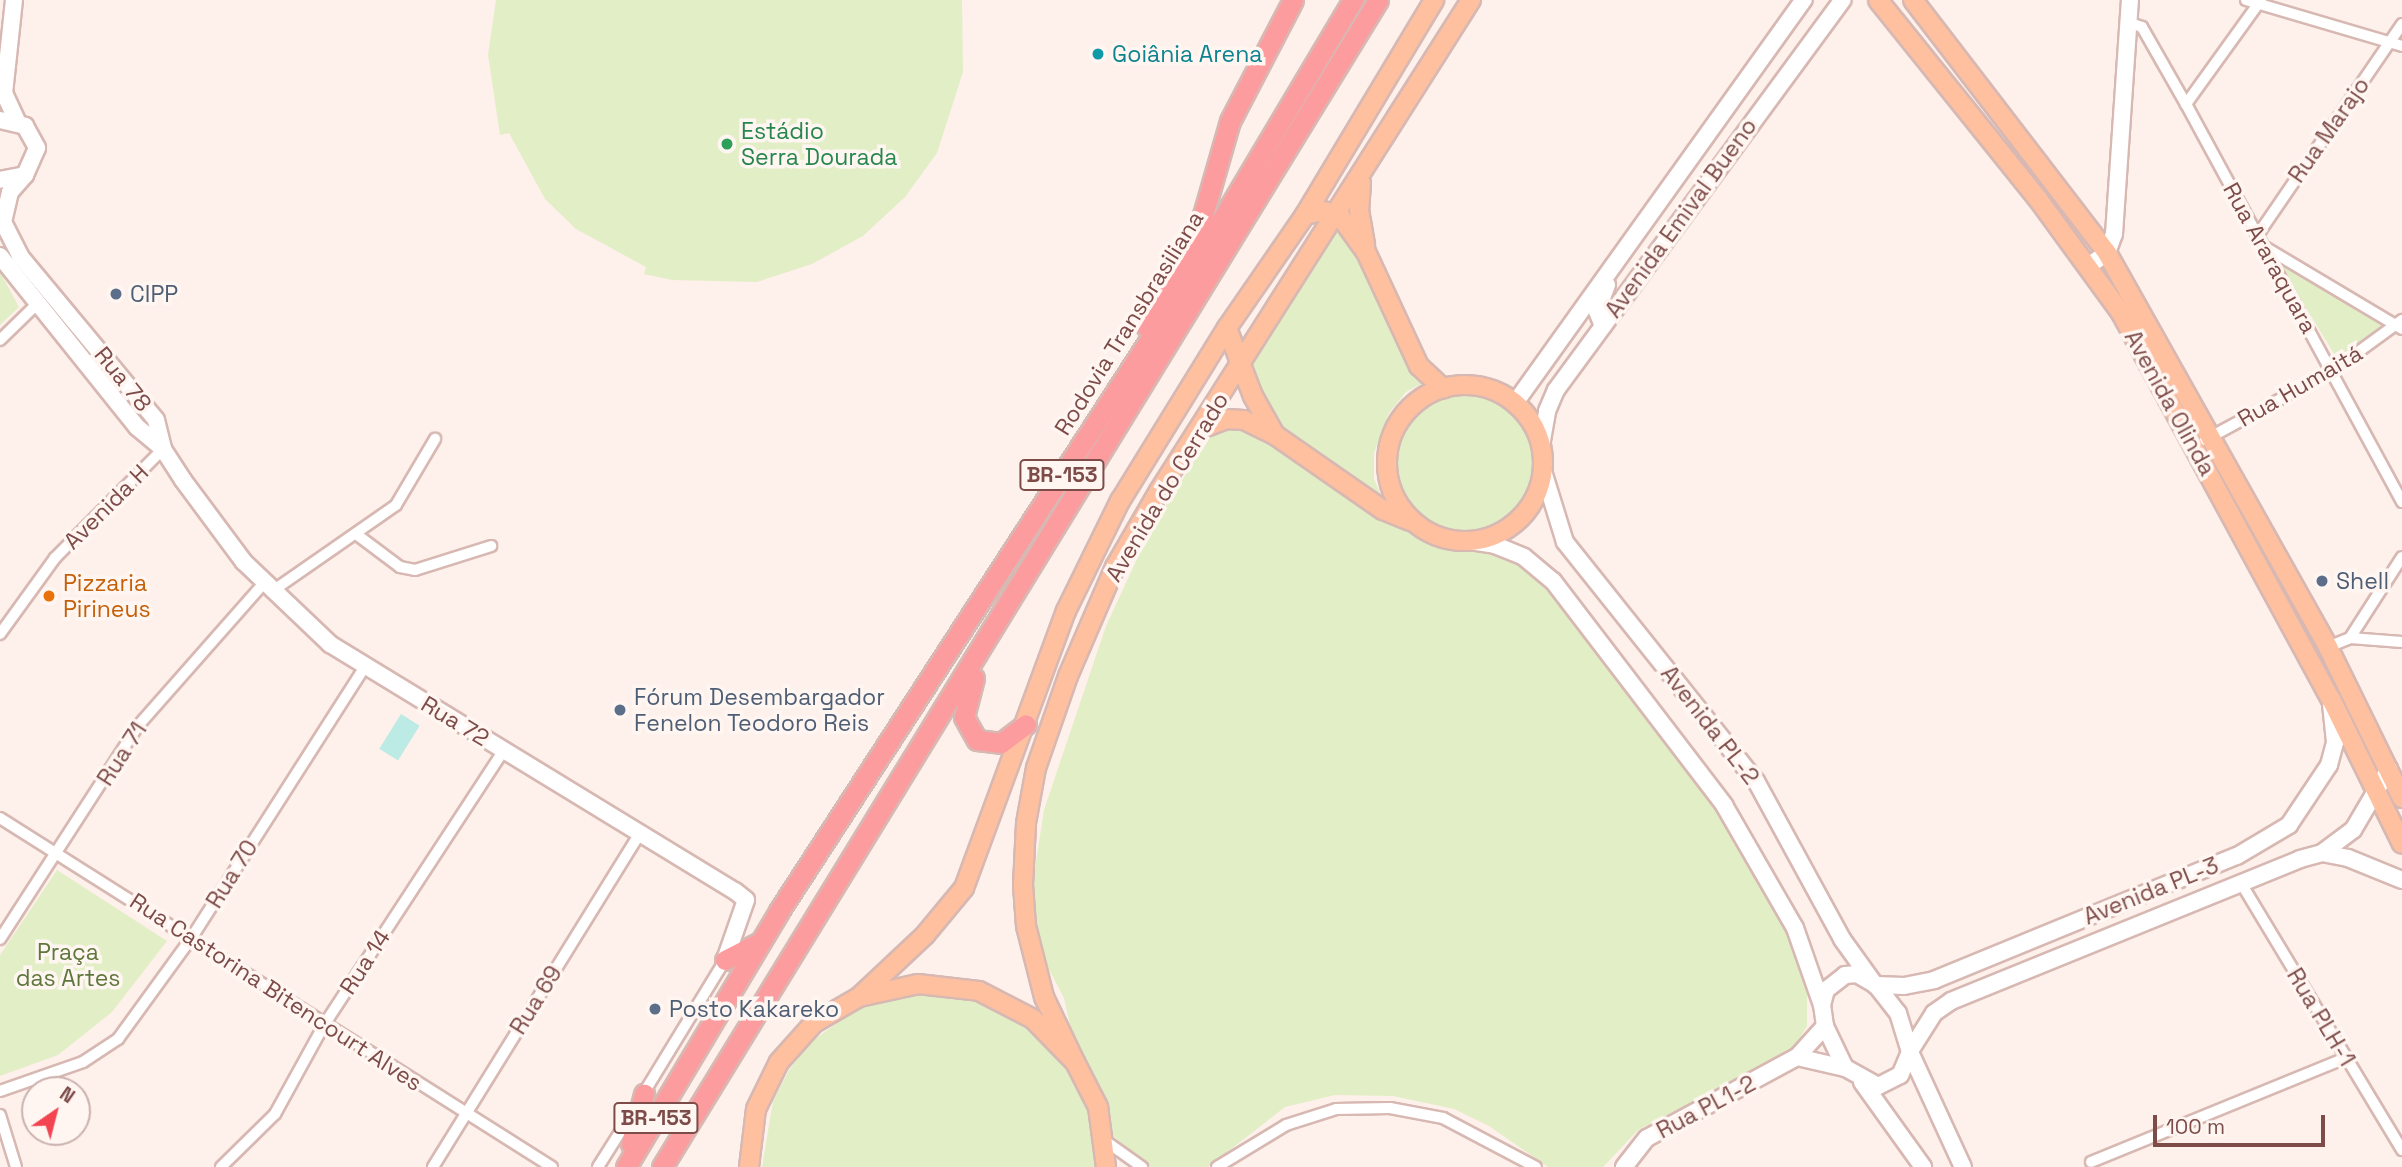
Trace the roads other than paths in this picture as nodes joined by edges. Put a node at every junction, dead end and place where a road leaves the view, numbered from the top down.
1 (14, 0) edge
2 (1293, 0) edge
3 (1353, 0) edge
4 (1378, 0) edge
5 (1434, 0) edge
6 (1471, 0) edge
7 (1804, 0) edge
8 (1842, 0) edge
9 (1878, 0) edge
10 (1913, 0) edge
11 (2130, 0) edge
12 (2246, 0) edge
13 (2261, 2) edge
14 (2128, 22) junction
15 (2402, 24) edge
16 (1778, 38) junction
17 (2390, 42) junction
18 (2402, 46) edge
19 (1786, 71) junction
20 (2186, 104) junction
21 (0, 120) edge
22 (17, 121) junction
23 (25, 175) junction
24 (1362, 176) junction
25 (0, 180) edge
26 (1305, 215) junction
27 (1337, 215) junction
28 (2259, 240) junction
29 (1366, 252) junction
30 (2106, 253) junction
31 (0, 256) edge
32 (2088, 266) junction
33 (1607, 276) junction
34 (36, 305) junction
35 (2401, 325) edge
36 (1603, 326) junction
37 (1227, 328) junction
38 (0, 340) edge
39 (1241, 367) junction
40 (1131, 370) junction
41 (2332, 371) junction
42 (1443, 388) junction
43 (1515, 403) junction
44 (1203, 428) junction
45 (1275, 435) junction
46 (2211, 437) junction
47 (435, 439) dead end
48 (2194, 445) junction
49 (1541, 446) junction
50 (163, 449) junction
51 (1543, 471) junction
52 (2402, 502) edge
53 (1416, 524) junction
54 (356, 534) junction
55 (1470, 541) junction
56 (491, 546) dead end
57 (2402, 557) edge
58 (267, 588) junction
59 (2314, 623) junction
60 (0, 634) edge
61 (2294, 634) junction
62 (2350, 638) junction
63 (988, 640) junction
64 (2402, 642) edge
65 (2329, 651) junction
66 (2311, 665) junction
67 (365, 667) junction
68 (2331, 699) junction
69 (1026, 724) junction
70 (503, 751) junction
71 (2389, 769) junction
72 (2376, 792) junction
73 (2402, 798) edge
74 (0, 818) edge
75 (640, 833) junction
76 (2402, 845) edge
77 (59, 853) junction
78 (2322, 853) junction
79 (2402, 880) edge
80 (2241, 883) junction
81 (192, 937) junction
82 (0, 939) edge
83 (760, 943) junction
84 (725, 960) junction
85 (1876, 985) junction
86 (859, 997) junction
87 (1822, 1005) junction
88 (324, 1026) junction
89 (1825, 1026) junction
90 (1910, 1051) junction
91 (1797, 1057) junction
92 (2346, 1058) junction
93 (1075, 1062) junction
94 (1845, 1068) junction
95 (1861, 1081) junction
96 (0, 1091) edge
97 (644, 1094) junction
98 (466, 1114) junction
99 (0, 1115) edge
100 (1104, 1140) junction
101 (2402, 1150) edge
102 (2091, 1162) dead end
103 (16, 1167) edge
104 (221, 1167) edge
105 (433, 1167) edge
106 (552, 1167) edge
107 (598, 1167) edge
108 (624, 1167) edge
109 (662, 1167) edge
110 (749, 1167) edge
111 (1106, 1167) edge
112 (1142, 1167) edge
113 (1217, 1167) edge
114 (1536, 1167) edge
115 (1624, 1167) edge
116 (1923, 1167) edge
117 (1963, 1167) edge

1 - 22 street
2 - 40 highway
3 - 40 highway, Rodovia Transbrasiliana / BR-153
4 - 63 highway, Rodovia Transbrasiliana / BR-153
5 - 26 main road, Avenida do Cerrado
6 - 24 main road, Avenida do Cerrado
7 - 16 street, Avenida Emival Bueno
8 - 19 street, Avenida Emival Bueno
9 - 32 main road, Avenida Olinda
10 - 30 main road, Avenida Olinda
11 - 14 street
12 - 13 street
13 - 17 street
13 - 20 street
14 - 20 street, Rua Araraquara
14 - 30 street
15 - 17 street, Rua Marajo
16 - 19 street
16 - 33 street, Avenida Emival Bueno
17 - 18 street
17 - 28 street, Rua Marajo
19 - 36 street, Avenida Emival Bueno
20 - 28 street, Rua Araraquara
21 - 22 street
22 - 23 street, Rua 78
23 - 25 street
23 - 50 street, Rua 78
24 - 27 main road, Avenida do Cerrado
24 - 29 main road
26 - 27 main road
26 - 37 main road, Avenida do Cerrado
27 - 29 main road
27 - 39 main road, Avenida do Cerrado
28 - 35 street
28 - 41 street, Rua Araraquara
29 - 42 main road
30 - 32 street
30 - 46 main road, Avenida Olinda
31 - 34 street, Rua 78
32 - 48 main road, Avenida Olinda
33 - 36 street
33 - 43 street, Avenida Emival Bueno
34 - 38 street
34 - 50 street, Rua 78
35 - 41 street, Rua Humaitá
36 - 49 street, Avenida Emival Bueno
37 - 39 main road
37 - 69 main road, Avenida do Cerrado
39 - 44 main road, Avenida do Cerrado
39 - 45 main road
40 - 83 highway, Rodovia Transbrasiliana / BR-153
41 - 46 street, Rua Humaitá
41 - 52 street, Rua Araraquara
42 - 43 main road
42 - 53 main road
43 - 49 main road
44 - 45 main road
44 - 93 main road, Avenida do Cerrado
45 - 53 main road
46 - 48 street, Rua Humaitá
46 - 59 main road, Avenida Olinda
47 - 54 street, Rua 71
48 - 61 main road, Avenida Olinda
49 - 51 main road
50 - 58 street, Rua 72
50 - 60 street, Avenida H
51 - 55 main road
51 - 85 street, Avenida PL-2
53 - 55 main road
54 - 56 street
54 - 58 street, Rua 71
55 - 87 street, Avenida PL-2
57 - 62 street
58 - 67 street, Rua 72
58 - 77 street, Rua 71
59 - 61 main road
59 - 65 main road, Avenida Olinda
61 - 66 main road, Avenida Olinda
62 - 64 street
62 - 65 street
63 - 69 highway
63 - 109 highway, Rodovia Transbrasiliana / BR-153
65 - 66 main road
65 - 71 main road, Avenida Olinda
66 - 68 main road, Avenida Olinda
67 - 70 street, Rua 72
67 - 81 street, Rua 70
68 - 72 main road, Avenida Olinda
68 - 85 street, Avenida PL-3
69 - 86 main road, Avenida do Cerrado
70 - 75 street, Rua 72
70 - 88 street, Rua 14
71 - 72 street, Avenida PL-3
71 - 73 main road, Avenida Olinda
72 - 76 main road, Avenida Olinda
72 - 78 street, Avenida PL-3
74 - 77 street, Rua Castorina Bitencourt Alves
75 - 84 street, Rua 72
75 - 98 street, Rua 69
77 - 81 street, Rua Castorina Bitencourt Alves
77 - 82 street, Rua 71
78 - 79 street
78 - 80 street, Avenida PL-3
80 - 90 street, Avenida PL-3
80 - 92 street, Rua PLH-1
81 - 88 street, Rua Castorina Bitencourt Alves
81 - 96 street, Rua 70
83 - 84 highway
83 - 108 highway, Rodovia Transbrasiliana / BR-153
84 - 97 street
85 - 87 street
85 - 90 street
86 - 93 main road
86 - 110 main road
87 - 89 street
88 - 98 street, Rua Castorina Bitencourt Alves
88 - 104 street, Rua 14
89 - 91 street, Rua PL1-2
89 - 94 street
90 - 95 street
90 - 117 street
91 - 94 street
91 - 115 street, Rua PL1-2
92 - 101 street, Rua PLH-1
92 - 102 street
93 - 100 main road, Avenida do Cerrado
94 - 95 street
95 - 116 street
97 - 107 street
97 - 108 highway
98 - 105 street, Rua 69
98 - 106 street, Rua Castorina Bitencourt Alves
99 - 103 street
100 - 111 main road, Avenida do Cerrado
100 - 112 street
113 - 114 street

